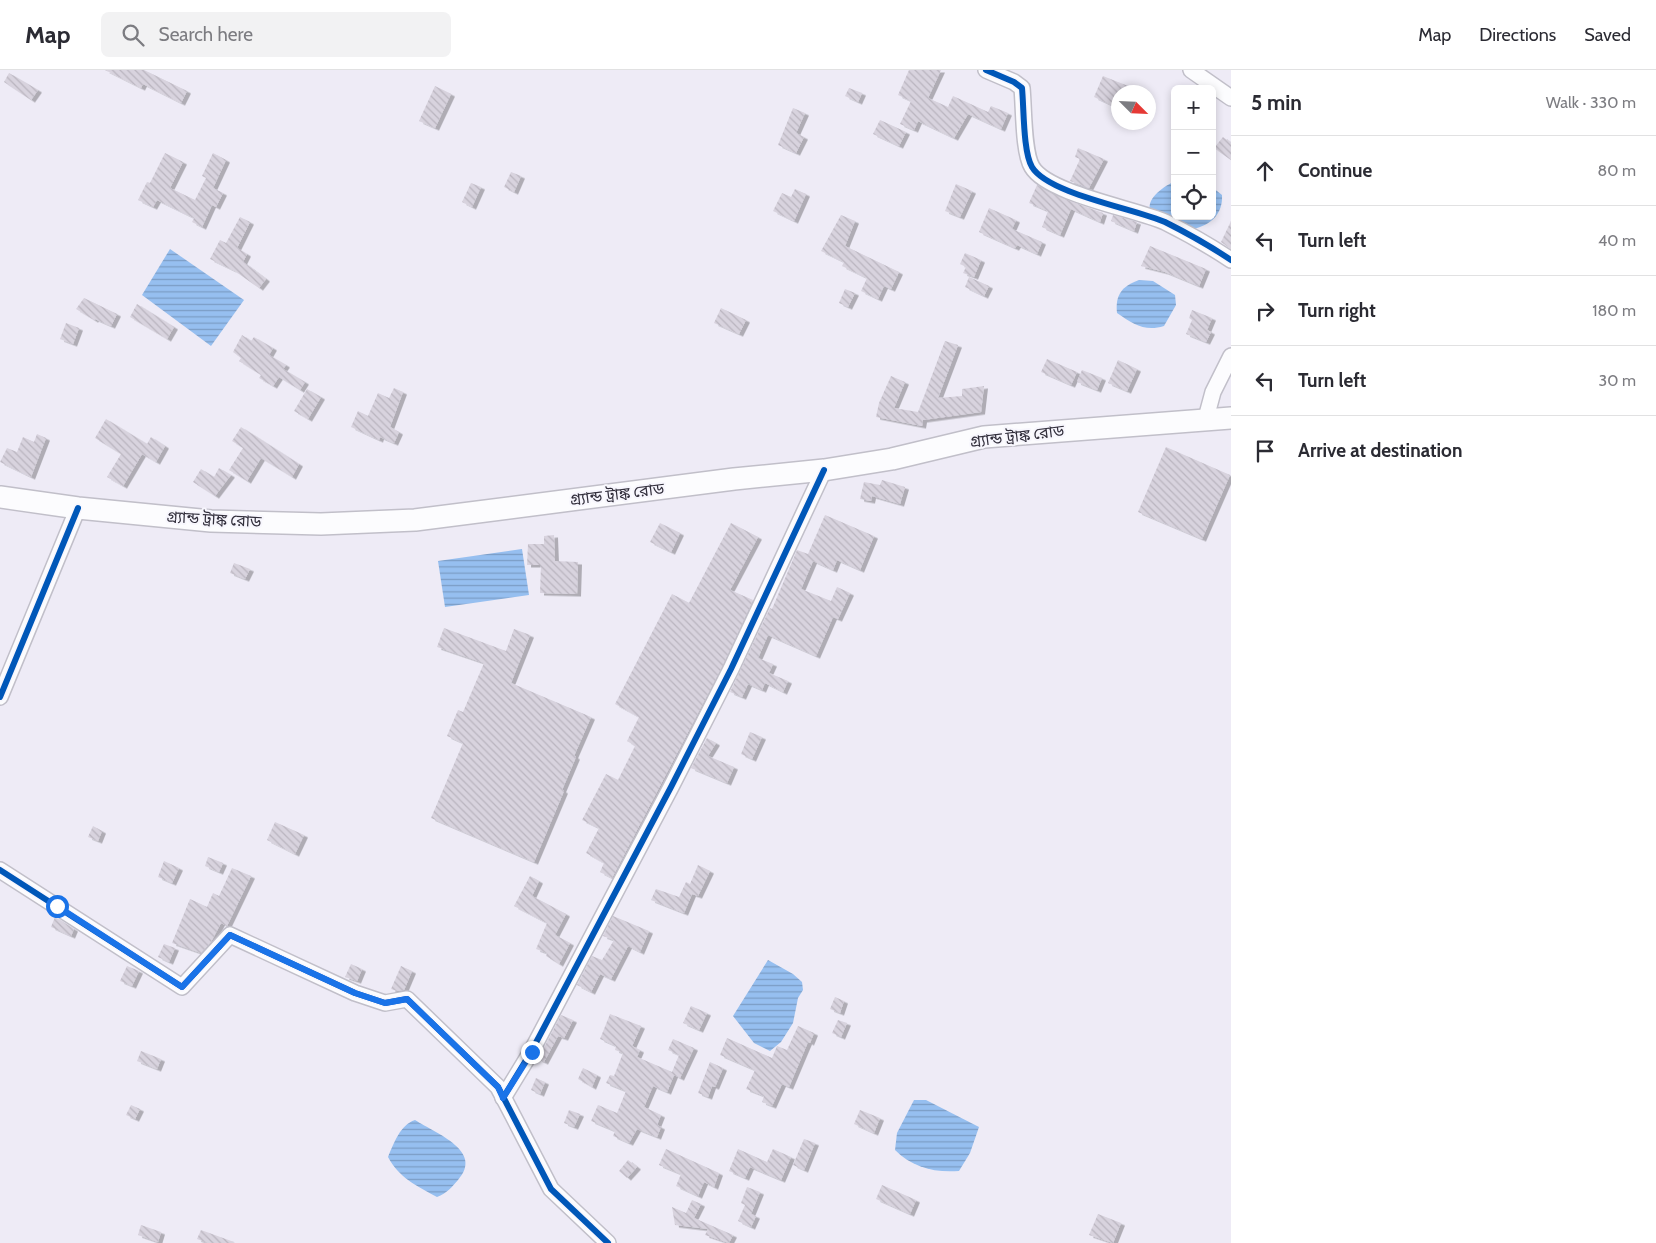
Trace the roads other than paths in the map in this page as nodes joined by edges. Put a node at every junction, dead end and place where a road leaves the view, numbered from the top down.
1 (1191, 70) edge
2 (994, 71) edge
3 (1231, 98) edge
4 (1231, 260) edge
5 (1231, 356) edge
6 (1206, 418) junction
7 (1231, 418) edge
8 (824, 470) junction
9 (0, 497) edge
10 (78, 508) junction
11 (0, 696) edge
12 (0, 870) edge
13 (503, 1098) junction
14 (608, 1243) edge

1 - 3 street
2 - 4 street
5 - 6 street
6 - 7 highway, গ্র্যান্ড ট্রাঙ্ক রোড
6 - 8 highway, গ্র্যান্ড ট্রাঙ্ক রোড
8 - 10 highway, গ্র্যান্ড ট্রাঙ্ক রোড
8 - 13 street
9 - 10 highway, গ্র্যান্ড ট্রাঙ্ক রোড
10 - 11 street
12 - 13 street
13 - 14 street

